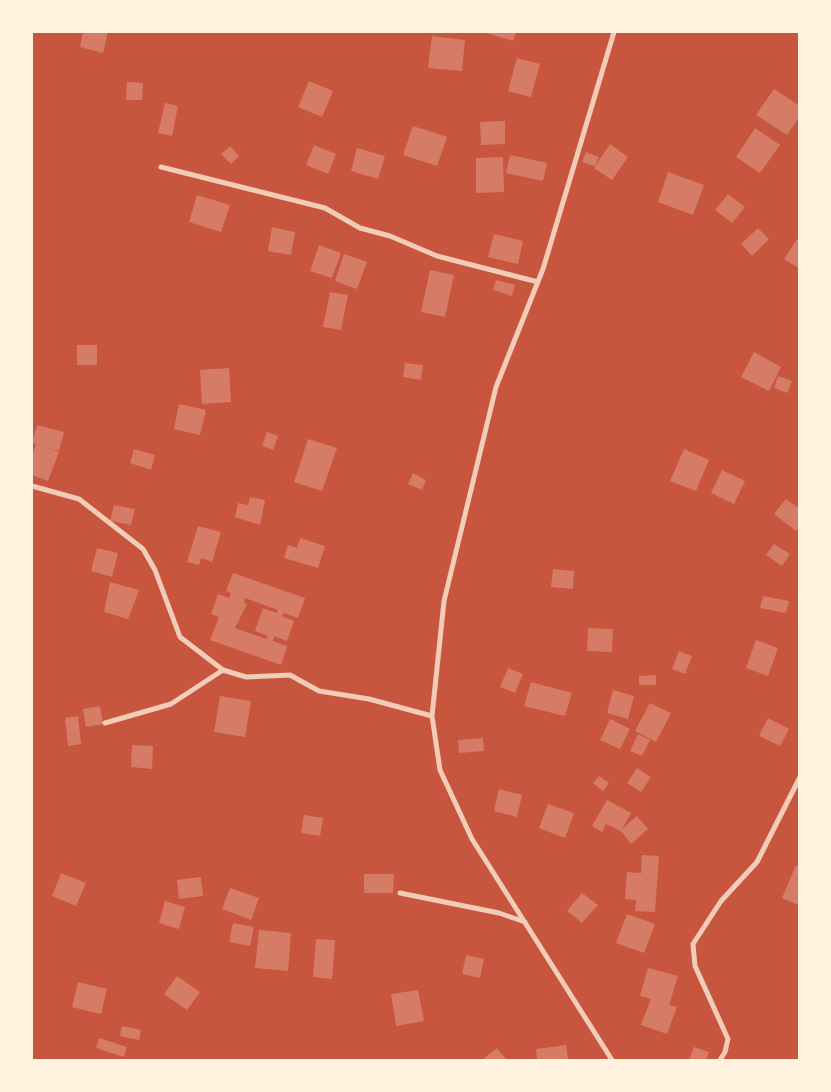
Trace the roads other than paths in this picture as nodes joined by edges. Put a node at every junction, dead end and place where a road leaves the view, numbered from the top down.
1 (614, 32) edge
2 (161, 167) dead end
3 (538, 282) junction
4 (32, 486) edge
5 (223, 670) junction
6 (432, 716) junction
7 (105, 723) dead end
8 (800, 777) edge
9 (400, 893) dead end
10 (525, 922) junction
11 (612, 1060) edge
12 (720, 1060) edge

1 - 3 street
2 - 3 street
3 - 6 street
4 - 5 street
5 - 6 street
5 - 7 street
6 - 10 street
8 - 12 street
9 - 10 street
10 - 11 street

